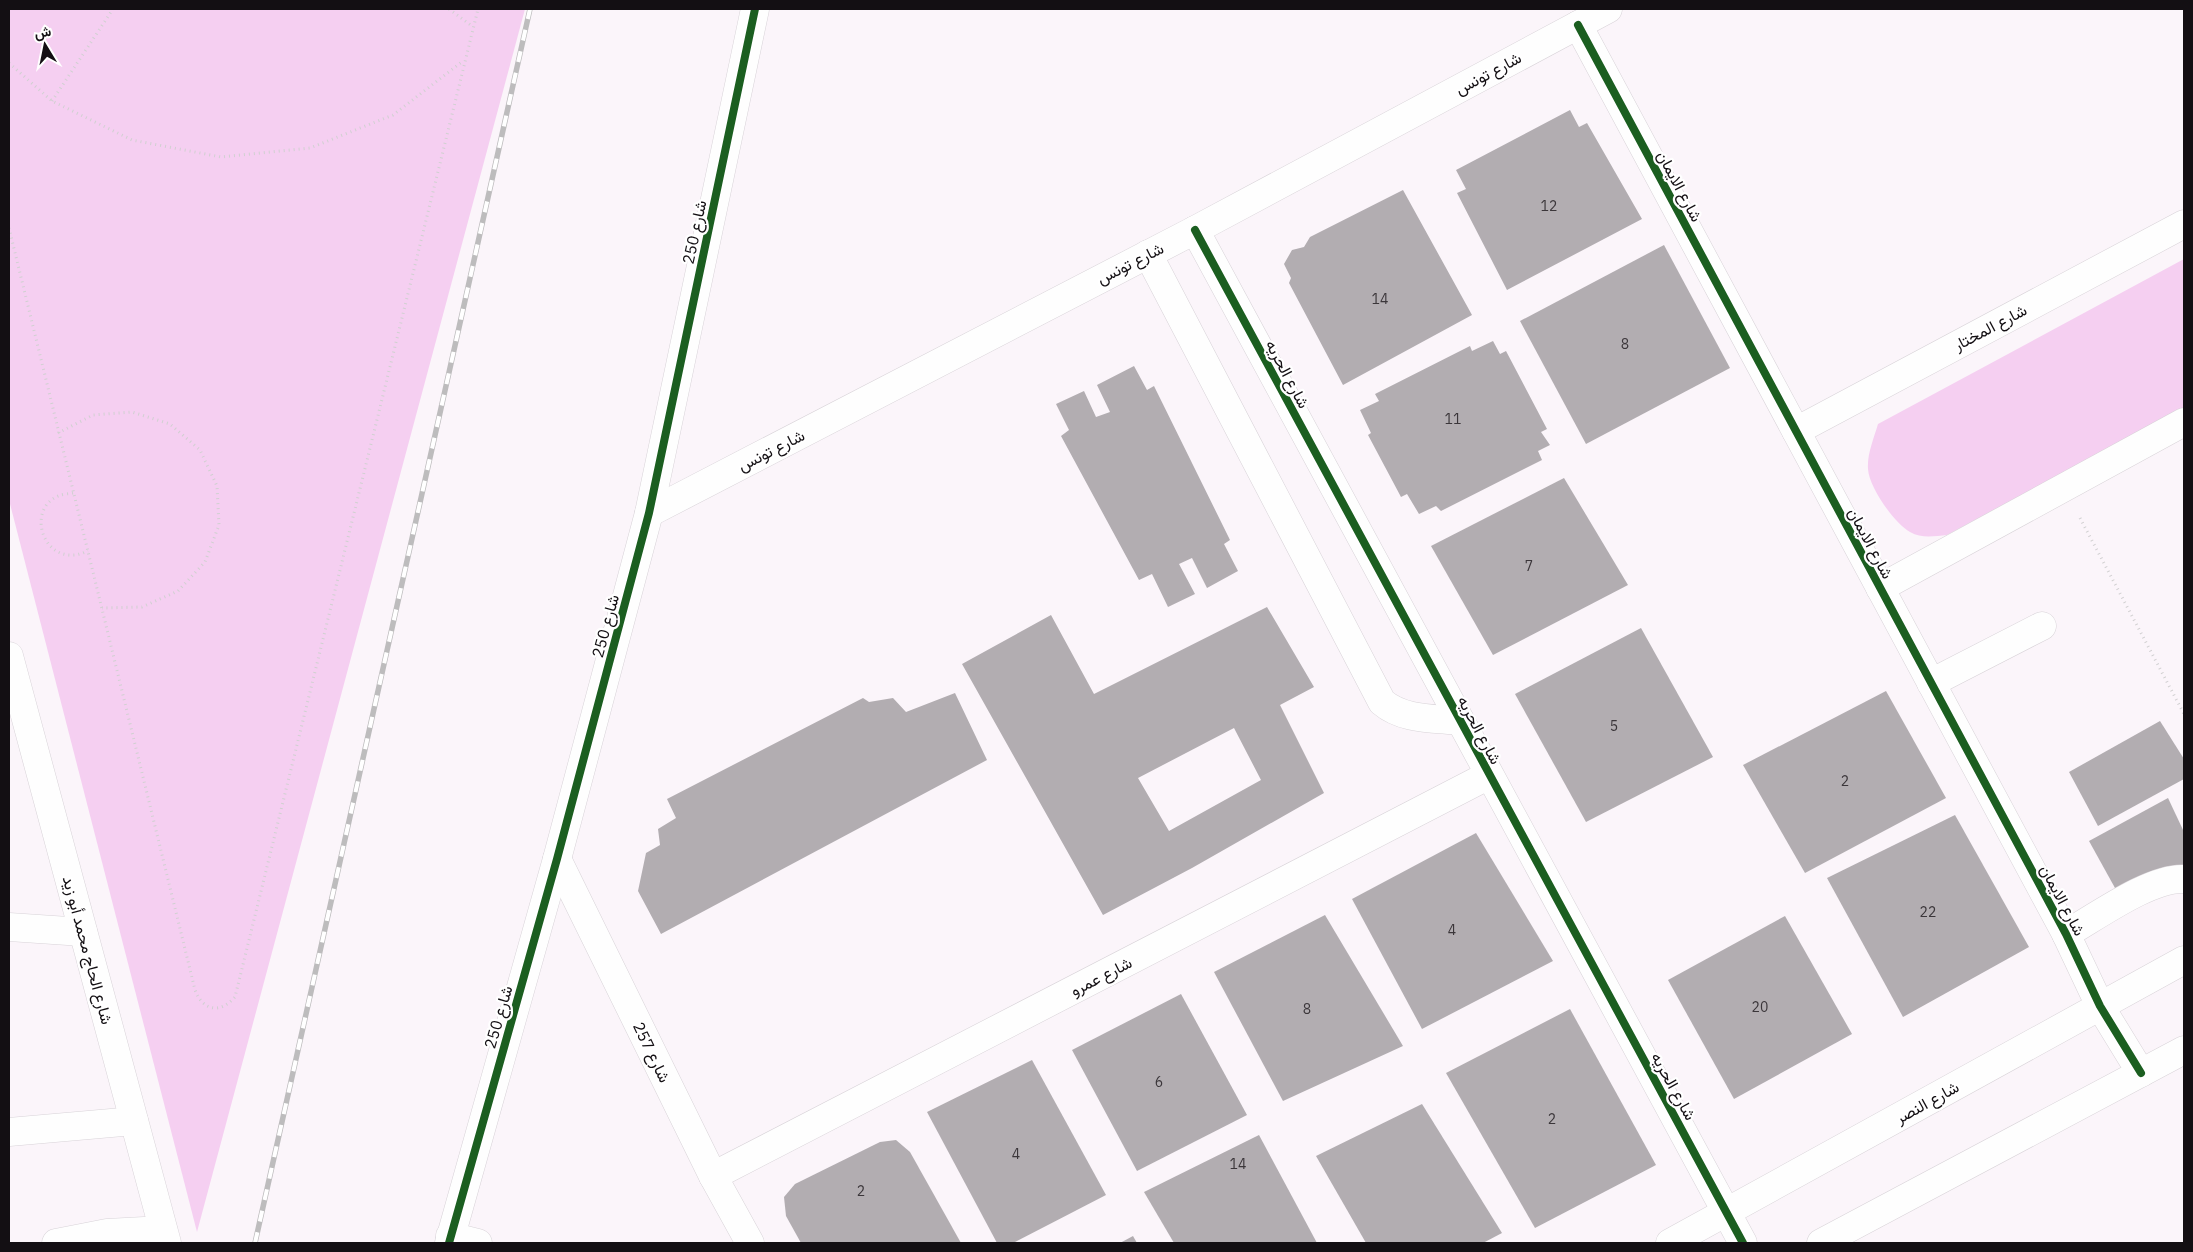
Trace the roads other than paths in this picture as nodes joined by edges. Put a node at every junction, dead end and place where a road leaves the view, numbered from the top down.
1 (755, 9) edge
2 (1608, 9) edge
3 (1578, 25) junction
4 (2184, 224) edge
5 (1195, 230) junction
6 (1148, 254) junction
7 (2184, 422) edge
8 (1796, 431) junction
9 (649, 513) junction
10 (1880, 588) junction
11 (2042, 626) dead end
12 (9, 656) edge
13 (1931, 684) junction
14 (1460, 720) junction
15 (1489, 776) junction
16 (557, 859) junction
17 (2184, 879) edge
18 (9, 927) edge
19 (83, 932) junction
20 (2066, 934) junction
21 (2184, 960) edge
22 (2100, 1006) junction
23 (2184, 1050) edge
24 (2141, 1073) junction
25 (134, 1121) junction
26 (9, 1132) edge
27 (714, 1176) junction
28 (1727, 1213) junction
29 (165, 1237) edge
30 (450, 1240) edge
31 (56, 1243) edge
32 (478, 1243) edge
33 (750, 1243) edge
34 (1670, 1243) edge
35 (1743, 1243) edge
36 (1820, 1243) edge

1 - 9 street, شارع 250
2 - 3 street, شارع تونس
3 - 5 street, شارع تونس
3 - 8 street, شارع الايمان
4 - 8 street, شارع المختار
5 - 6 street, شارع تونس
5 - 14 street, شارع الحريه
6 - 9 street, شارع تونس
6 - 14 street
7 - 10 street
8 - 10 street, شارع الايمان
9 - 16 street, شارع 250
10 - 13 street, شارع الايمان
11 - 13 street
12 - 19 street, شارع الحاج محمد أبو زيد
13 - 20 street, شارع الايمان
14 - 15 street, شارع الحريه
15 - 27 street, شارع عمرو
15 - 28 street, شارع الحريه
16 - 27 street, شارع 257
16 - 30 street, شارع 250
17 - 20 street
18 - 19 street
19 - 25 street, شارع الحاج محمد أبو زيد
20 - 22 street, شارع الايمان
21 - 22 street, شارع النصر
22 - 24 street, شارع الايمان
22 - 28 street, شارع النصر
23 - 24 street
24 - 36 street
25 - 26 street
25 - 29 street, شارع الحاج محمد أبو زيد
27 - 33 street, شارع 257
28 - 34 street, شارع النصر
28 - 35 street, شارع الحريه
29 - 31 street
30 - 32 street

